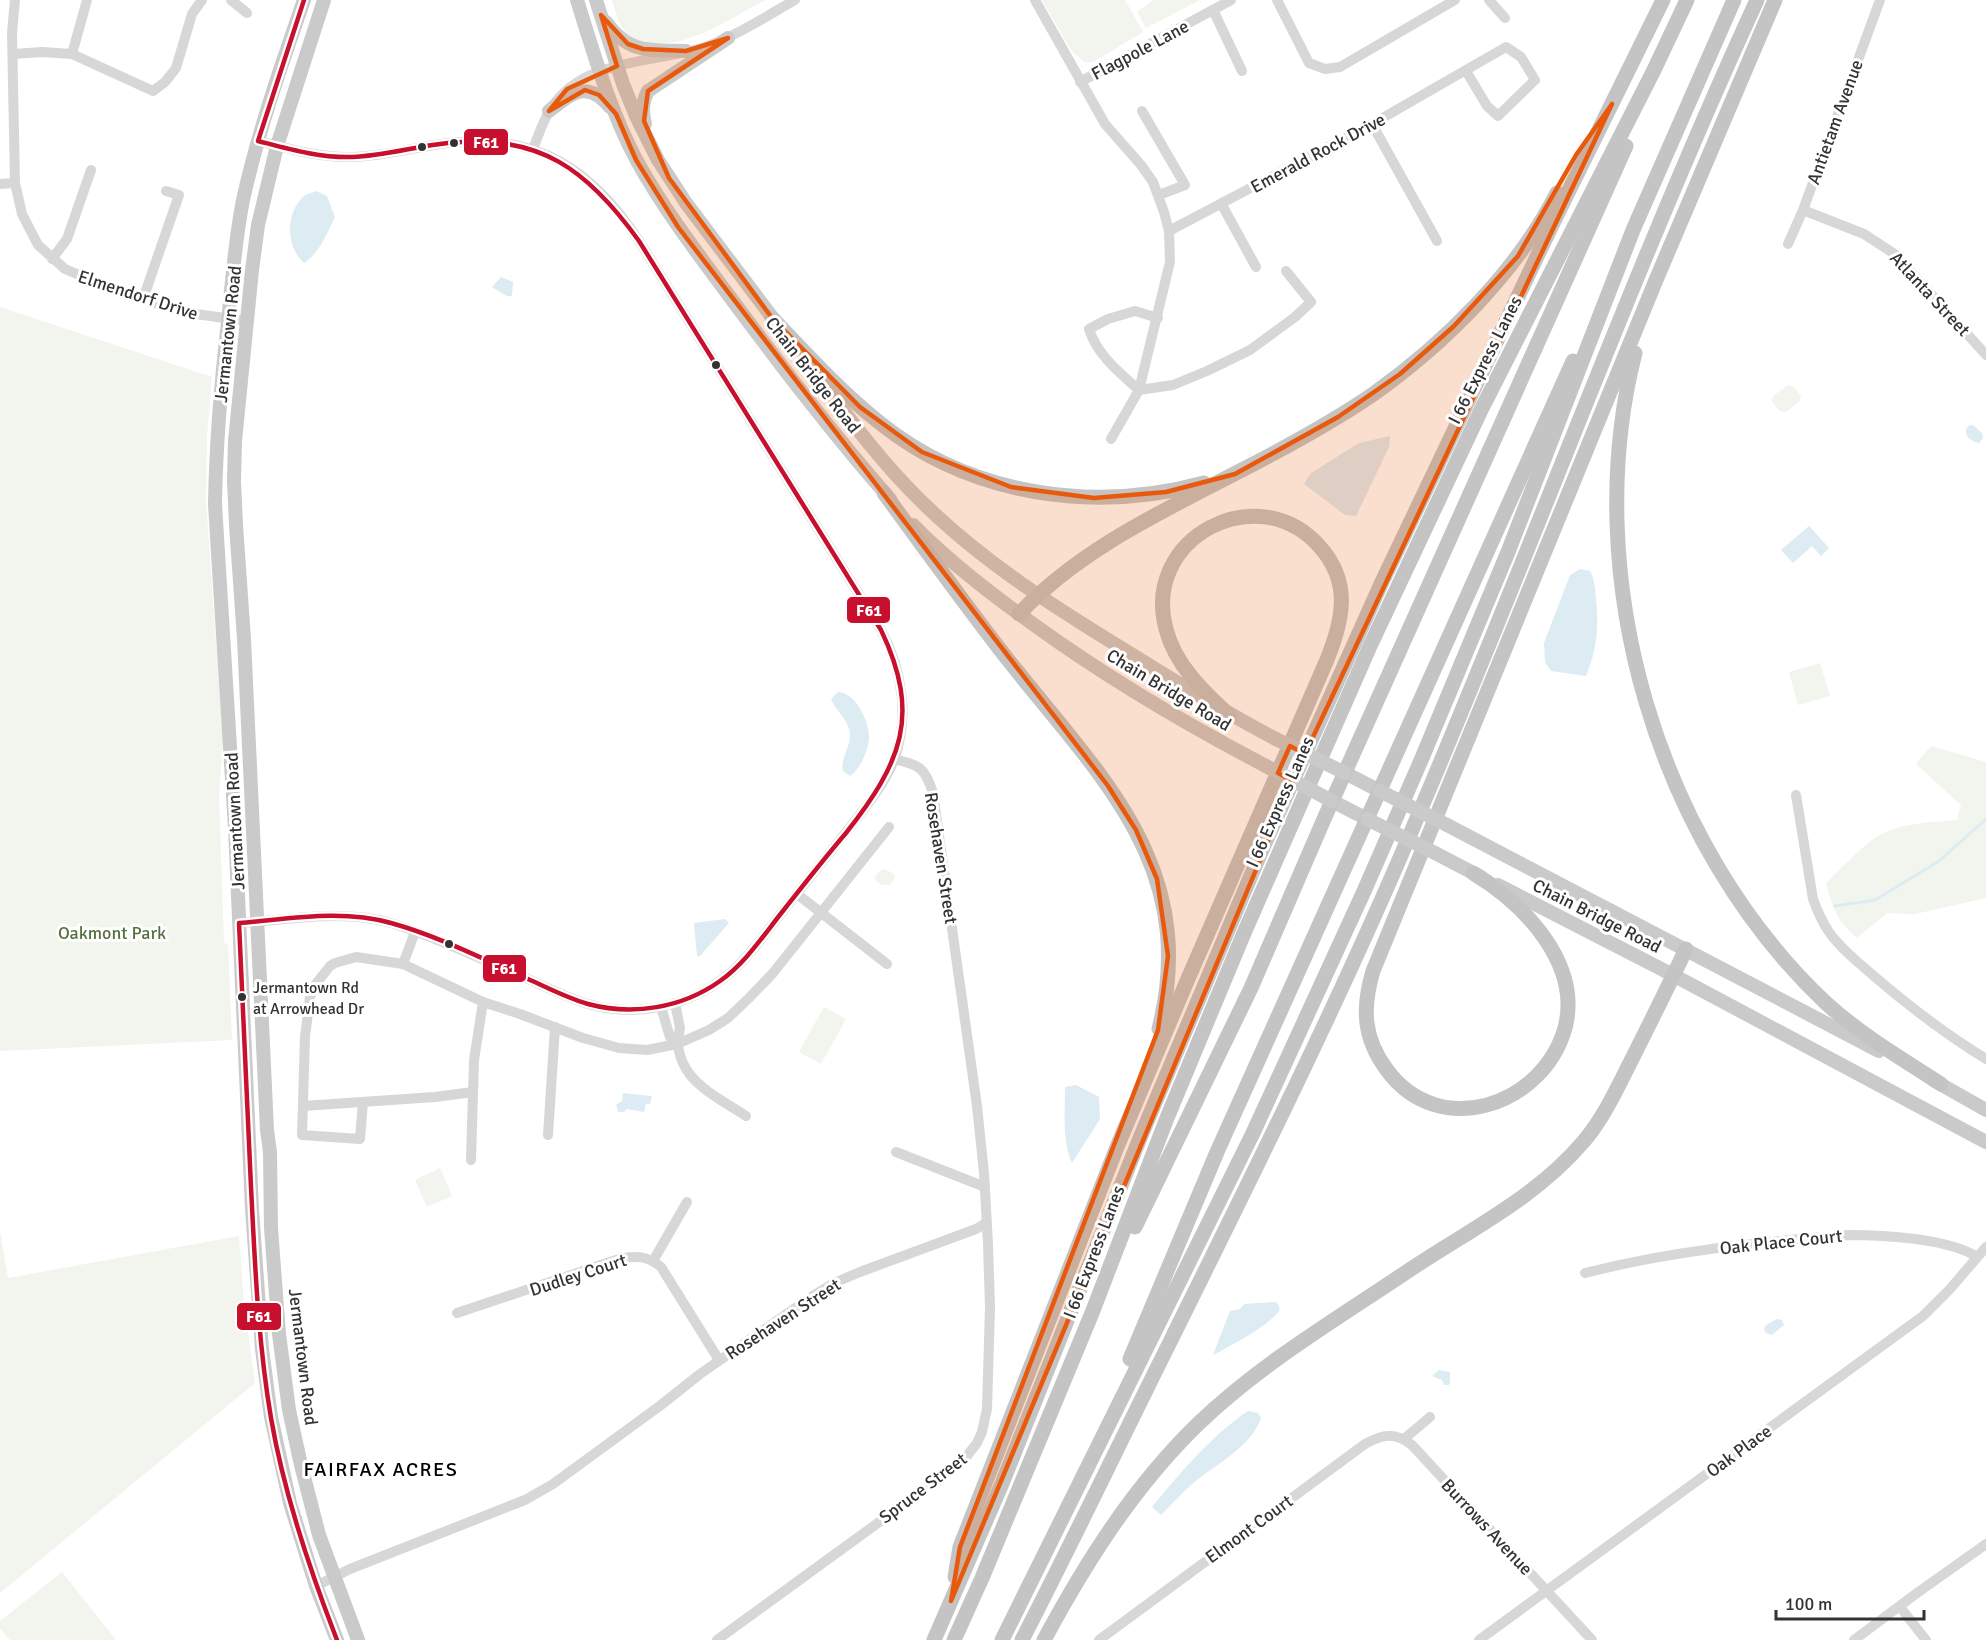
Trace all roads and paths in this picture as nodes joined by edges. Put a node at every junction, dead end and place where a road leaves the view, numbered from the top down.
1 (15, 0) edge
2 (87, 0) edge
3 (202, 0) edge
4 (231, 0) edge
5 (303, 0) edge
6 (324, 0) edge
7 (577, 0) edge
8 (596, 0) edge
9 (795, 0) edge
10 (1035, 0) edge
11 (1231, 0) edge
12 (1277, 0) edge
13 (1455, 0) edge
14 (1489, 0) edge
15 (1663, 0) edge
16 (1687, 0) edge
17 (1734, 0) edge
18 (1757, 0) edge
19 (1775, 0) edge
20 (1880, 0) edge
21 (1213, 10) junction
22 (247, 14) dead end
23 (601, 15) junction
24 (1505, 18) dead end
25 (728, 38) junction
26 (686, 51) junction
27 (13, 54) junction
28 (72, 54) junction
29 (616, 66) junction
30 (1466, 70) junction
31 (1654, 70) junction
32 (600, 71) junction
33 (1242, 71) dead end
34 (1080, 82) junction
35 (1612, 104) junction
36 (549, 111) junction
37 (1142, 111) dead end
38 (616, 114) junction
39 (1372, 124) junction
40 (258, 141) junction
41 (277, 146) junction
42 (651, 146) junction
43 (533, 149) junction
44 (91, 170) dead end
45 (15, 183) junction
46 (0, 184) edge
47 (166, 191) dead end
48 (1159, 195) junction
49 (1222, 205) junction
50 (1803, 210) junction
51 (1633, 230) junction
52 (1169, 231) junction
53 (1437, 241) dead end
54 (1788, 244) dead end
55 (52, 259) junction
56 (1256, 267) dead end
57 (1286, 271) dead end
58 (1656, 280) junction
59 (143, 299) junction
60 (772, 318) junction
61 (1158, 318) junction
62 (228, 320) junction
63 (247, 321) junction
64 (1986, 355) edge
65 (1139, 390) junction
66 (1111, 439) dead end
67 (1235, 474) junction
68 (884, 493) junction
69 (1037, 595) junction
70 (1019, 614) junction
71 (1230, 716) junction
72 (894, 759) junction
73 (1345, 773) junction
74 (1380, 791) junction
75 (1796, 795) dead end
76 (1332, 801) junction
77 (1367, 819) junction
78 (889, 827) dead end
79 (1473, 873) junction
80 (797, 894) junction
81 (821, 913) junction
82 (258, 922) junction
83 (239, 923) junction
84 (415, 932) junction
85 (1686, 949) junction
86 (403, 964) junction
87 (887, 964) dead end
88 (1673, 975) junction
89 (483, 1002) junction
90 (675, 1003) junction
91 (661, 1007) junction
92 (555, 1027) junction
93 (677, 1044) junction
94 (1986, 1059) edge
95 (1941, 1084) junction
96 (473, 1092) junction
97 (363, 1102) junction
98 (303, 1106) junction
99 (1986, 1110) edge
100 (746, 1116) dead end
101 (548, 1135) dead end
102 (1986, 1142) edge
103 (1118, 1147) junction
104 (896, 1152) dead end
105 (471, 1160) dead end
106 (984, 1187) junction
107 (687, 1202) dead end
108 (986, 1223) junction
109 (1986, 1247) edge
110 (1977, 1257) junction
111 (653, 1261) junction
112 (1585, 1273) dead end
113 (1092, 1313) junction
114 (457, 1314) dead end
115 (719, 1360) junction
116 (1430, 1417) dead end
117 (1404, 1439) junction
118 (1079, 1481) junction
119 (1986, 1544) edge
120 (333, 1577) junction
121 (316, 1586) junction
122 (1546, 1591) junction
123 (951, 1601) junction
124 (1900, 1607) junction
125 (337, 1640) edge
126 (358, 1640) edge
127 (717, 1640) edge
128 (934, 1640) edge
129 (954, 1640) edge
130 (1002, 1640) edge
131 (1022, 1640) edge
132 (1044, 1640) edge
133 (1099, 1640) edge
134 (1479, 1640) edge
135 (1592, 1640) edge
136 (1854, 1640) edge
137 (1926, 1640) edge

1 - 27 street, Elmendorf Drive
2 - 28 street
3 - 28 street
4 - 22 street
5 - 40 main road, Jermantown Road
6 - 41 main road, Jermantown Road
7 - 32 main road, Chain Bridge Road
8 - 23 main road, Chain Bridge Road
9 - 25 street
10 - 34 street
11 - 21 street, Flagpole Lane
12 - 13 street
14 - 24 street
15 - 35 highway
16 - 31 highway, I 66 Express Lanes
17 - 51 highway
18 - 131 highway
19 - 58 highway
20 - 50 street, Antietam Avenue
21 - 33 street
21 - 34 street, Flagpole Lane
23 - 26 main road
23 - 29 main road, Chain Bridge Road
25 - 26 street
25 - 42 main road
26 - 29 street
27 - 28 street
27 - 45 street, Elmendorf Drive
29 - 32 street
29 - 42 main road, Chain Bridge Road
30 - 30 street, Emerald Rock Drive
30 - 39 street, Emerald Rock Drive
31 - 73 highway
31 - 113 highway, I 66 Express Lanes
32 - 36 street
32 - 38 main road, Chain Bridge Road
34 - 48 street
35 - 67 highway
35 - 123 highway
36 - 38 main road
36 - 43 street
37 - 48 street
38 - 68 main road, Chain Bridge Road
39 - 49 street, Emerald Rock Drive
39 - 53 street
40 - 41 street
40 - 62 main road, Jermantown Road
41 - 43 street
41 - 63 main road, Jermantown Road
42 - 60 main road, Chain Bridge Road
43 - 72 street
44 - 55 street
45 - 46 street
45 - 55 street, Elmendorf Drive
47 - 59 street
48 - 52 street
49 - 52 street, Emerald Rock Drive
49 - 56 street
50 - 54 street, Antietam Avenue
50 - 64 street, Atlanta Street
51 - 74 highway
51 - 118 highway
52 - 61 street
55 - 59 street, Elmendorf Drive
57 - 65 street
58 - 79 highway
58 - 95 highway
59 - 62 street, Elmendorf Drive
60 - 67 highway
60 - 69 main road, Chain Bridge Road
61 - 65 street
61 - 65 street
62 - 63 street, Elmendorf Drive
62 - 83 main road, Jermantown Road
63 - 82 main road, Jermantown Road
65 - 66 street
67 - 69 highway
68 - 70 main road, Chain Bridge Road
68 - 103 highway
69 - 70 highway
69 - 71 main road, Chain Bridge Road
70 - 76 main road, Chain Bridge Road, bridge
71 - 73 main road, Chain Bridge Road, bridge
71 - 103 highway
72 - 80 street
72 - 106 street, Rosehaven Street
73 - 74 main road, Chain Bridge Road
73 - 76 highway
74 - 77 highway
74 - 85 main road, Chain Bridge Road, bridge
75 - 94 street
76 - 77 main road, Chain Bridge Road
76 - 113 highway
77 - 79 main road, Chain Bridge Road, bridge
77 - 118 highway
78 - 81 street
79 - 88 main road, Chain Bridge Road
80 - 81 street
80 - 90 street
81 - 87 street
81 - 93 street
82 - 83 street
82 - 84 street
82 - 120 main road, Jermantown Road
83 - 121 main road, Jermantown Road
84 - 86 street
84 - 91 street
85 - 88 highway
85 - 95 main road, Chain Bridge Road
86 - 89 street
86 - 98 street
88 - 102 main road, Chain Bridge Road
88 - 132 highway
89 - 92 street
89 - 96 street
90 - 91 street
90 - 93 street
91 - 93 street
92 - 93 street
92 - 101 street
93 - 100 street
95 - 99 main road, Chain Bridge Road
96 - 97 street
96 - 105 street
97 - 98 street
97 - 98 street
103 - 123 highway
104 - 106 street
106 - 108 street, Rosehaven Street
107 - 111 street
108 - 115 street, Rosehaven Street
108 - 127 street, Spruce Street
109 - 110 street, Oak Place
110 - 112 street, Oak Place Court
110 - 122 street, Oak Place
111 - 114 street, Dudley Court
111 - 115 street, Dudley Court
113 - 129 highway, I 66 Express Lanes
115 - 120 street, Rosehaven Street
116 - 117 street
117 - 122 street, Burrows Avenue
117 - 133 street, Elmont Court
118 - 130 highway
119 - 124 street
120 - 121 street, Rosehaven Street
120 - 126 main road, Jermantown Road
121 - 125 main road, Jermantown Road
122 - 134 street, Oak Place
122 - 135 street, Burrows Avenue
123 - 128 highway
124 - 136 street
124 - 137 street

